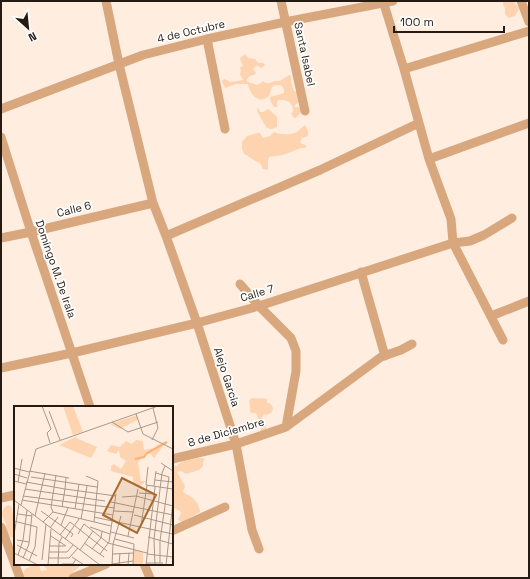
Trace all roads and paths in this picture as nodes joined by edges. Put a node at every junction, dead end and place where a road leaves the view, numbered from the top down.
1 (106, 1) edge
2 (281, 1) edge
3 (393, 1) edge
4 (521, 1) edge
5 (383, 2) edge
6 (285, 22) junction
7 (529, 22) edge
8 (529, 31) edge
9 (207, 39) junction
10 (118, 64) junction
11 (404, 69) junction
12 (1, 109) edge
13 (305, 111) dead end
14 (419, 123) junction
15 (529, 123) edge
16 (225, 129) dead end
17 (1, 137) edge
18 (428, 159) junction
19 (153, 203) junction
20 (512, 218) dead end
21 (31, 232) junction
22 (166, 236) junction
23 (1, 238) edge
24 (453, 243) junction
25 (361, 272) junction
26 (240, 284) dead end
27 (529, 301) edge
28 (259, 306) junction
29 (490, 316) junction
30 (197, 323) junction
31 (503, 340) dead end
32 (412, 344) dead end
33 (72, 353) junction
34 (384, 356) junction
35 (1, 368) edge
36 (90, 406) edge
37 (286, 427) junction
38 (236, 444) junction
39 (173, 460) edge
40 (14, 495) edge
41 (1, 498) edge
42 (225, 507) dead end
43 (1, 527) edge
44 (173, 531) edge
45 (259, 549) dead end
46 (14, 562) edge
47 (15, 565) edge
48 (104, 565) edge
49 (144, 565) edge
50 (20, 578) edge
51 (73, 578) edge
52 (150, 578) edge

1 - 10 street, Alejo Garcia
2 - 6 street, Santa Isabel
3 - 5 street, 4 de Octubre
4 - 7 street
5 - 6 street, 4 de Octubre
5 - 11 street
6 - 9 street, 4 de Octubre
6 - 13 street, Santa Isabel
8 - 11 street
9 - 10 street, 4 de Octubre
9 - 16 street
10 - 12 street, 4 de Octubre
10 - 19 street, Alejo Garcia
11 - 14 street
14 - 18 street
14 - 22 street
15 - 18 street
17 - 21 street, Domingo M. De Irala
18 - 24 street
19 - 21 street, Calle 6
19 - 22 street, Alejo Garcia
20 - 24 street, Calle 7
21 - 23 street, Calle 6
21 - 33 street, Domingo M. De Irala
22 - 30 street, Alejo Garcia
24 - 25 street, Calle 7
24 - 29 street
25 - 28 street, Calle 7
25 - 34 street
26 - 28 street
27 - 29 street
28 - 30 street, Calle 7
28 - 37 street
29 - 31 street
30 - 33 street, Calle 7
30 - 38 street, Alejo Garcia
32 - 34 street, 8 de Diciembre
33 - 35 street, Calle 7
33 - 36 street, Domingo M. De Irala
34 - 37 street, 8 de Diciembre
37 - 38 street, 8 de Diciembre
38 - 39 street, 8 de Diciembre
38 - 45 street, Alejo Garcia
40 - 41 street
42 - 44 street
43 - 46 street
47 - 50 street
48 - 51 street
49 - 52 street

